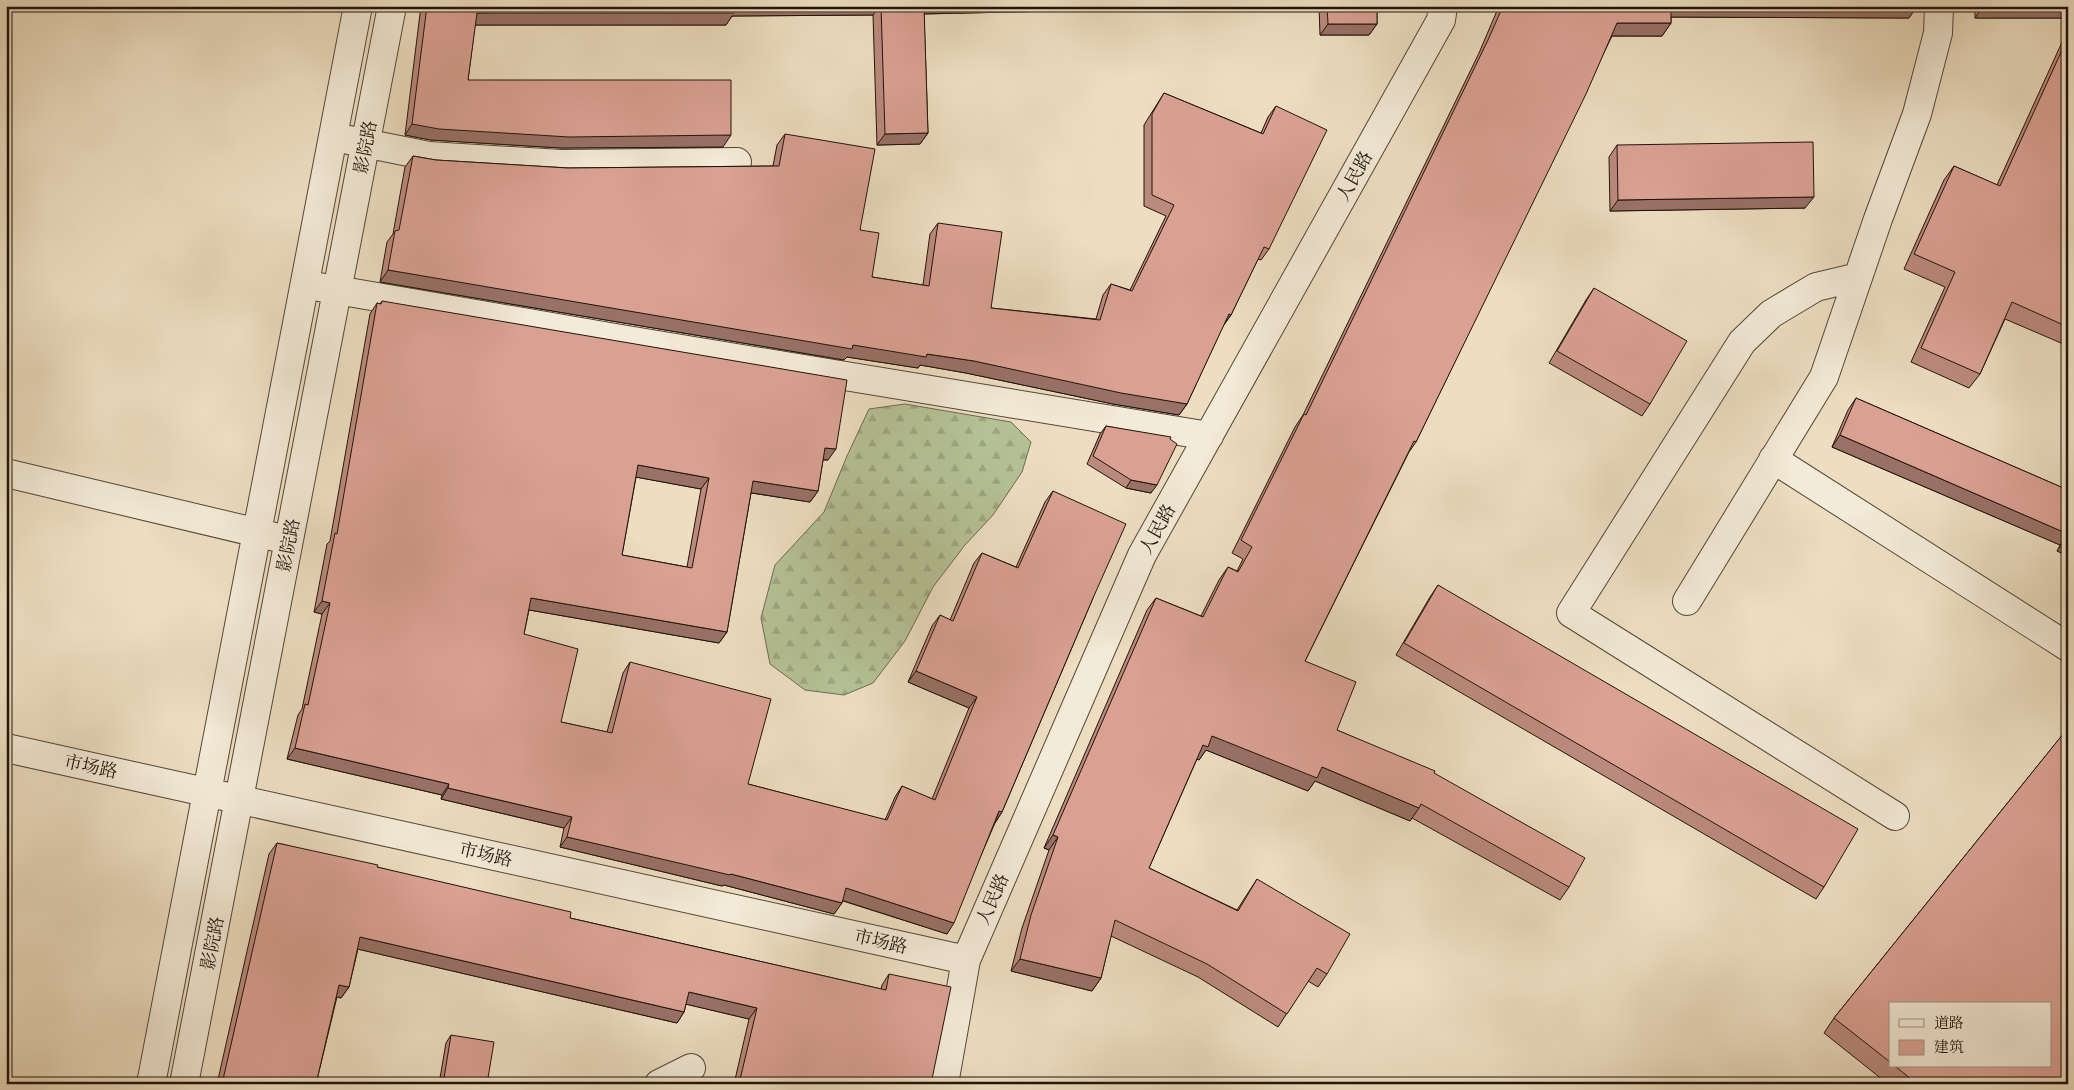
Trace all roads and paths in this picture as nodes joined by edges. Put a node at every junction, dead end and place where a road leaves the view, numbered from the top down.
1 (358, 6) edge
2 (392, 6) edge
3 (1444, 6) edge
4 (1939, 6) edge
5 (333, 137) junction
6 (365, 143) junction
7 (736, 162) dead end
8 (1858, 277) junction
9 (305, 284) junction
10 (337, 290) junction
11 (1209, 436) junction
12 (1773, 459) junction
13 (6, 473) edge
14 (258, 533) junction
15 (289, 540) junction
16 (1687, 601) dead end
17 (2068, 647) edge
18 (6, 748) edge
19 (209, 792) junction
20 (239, 799) junction
21 (1895, 816) dead end
22 (966, 960) junction
23 (691, 1068) dead end
24 (152, 1084) edge
25 (184, 1084) edge
26 (659, 1084) edge
27 (944, 1084) edge

1 - 5 street
2 - 6 street, 影院路
3 - 11 street, 人民路
4 - 8 street
5 - 6 street
5 - 9 street
6 - 7 street
6 - 10 street, 影院路
8 - 12 street
8 - 21 street
9 - 10 street
9 - 14 street
10 - 11 street
10 - 15 street, 影院路
11 - 22 street, 人民路
12 - 16 street
12 - 17 street
13 - 14 street
14 - 15 street
14 - 19 street
15 - 20 street, 影院路
18 - 19 street, 市场路
19 - 20 street, 市场路
19 - 24 street
20 - 22 street, 市场路
20 - 25 street, 影院路
22 - 27 street, 人民路
23 - 26 street

